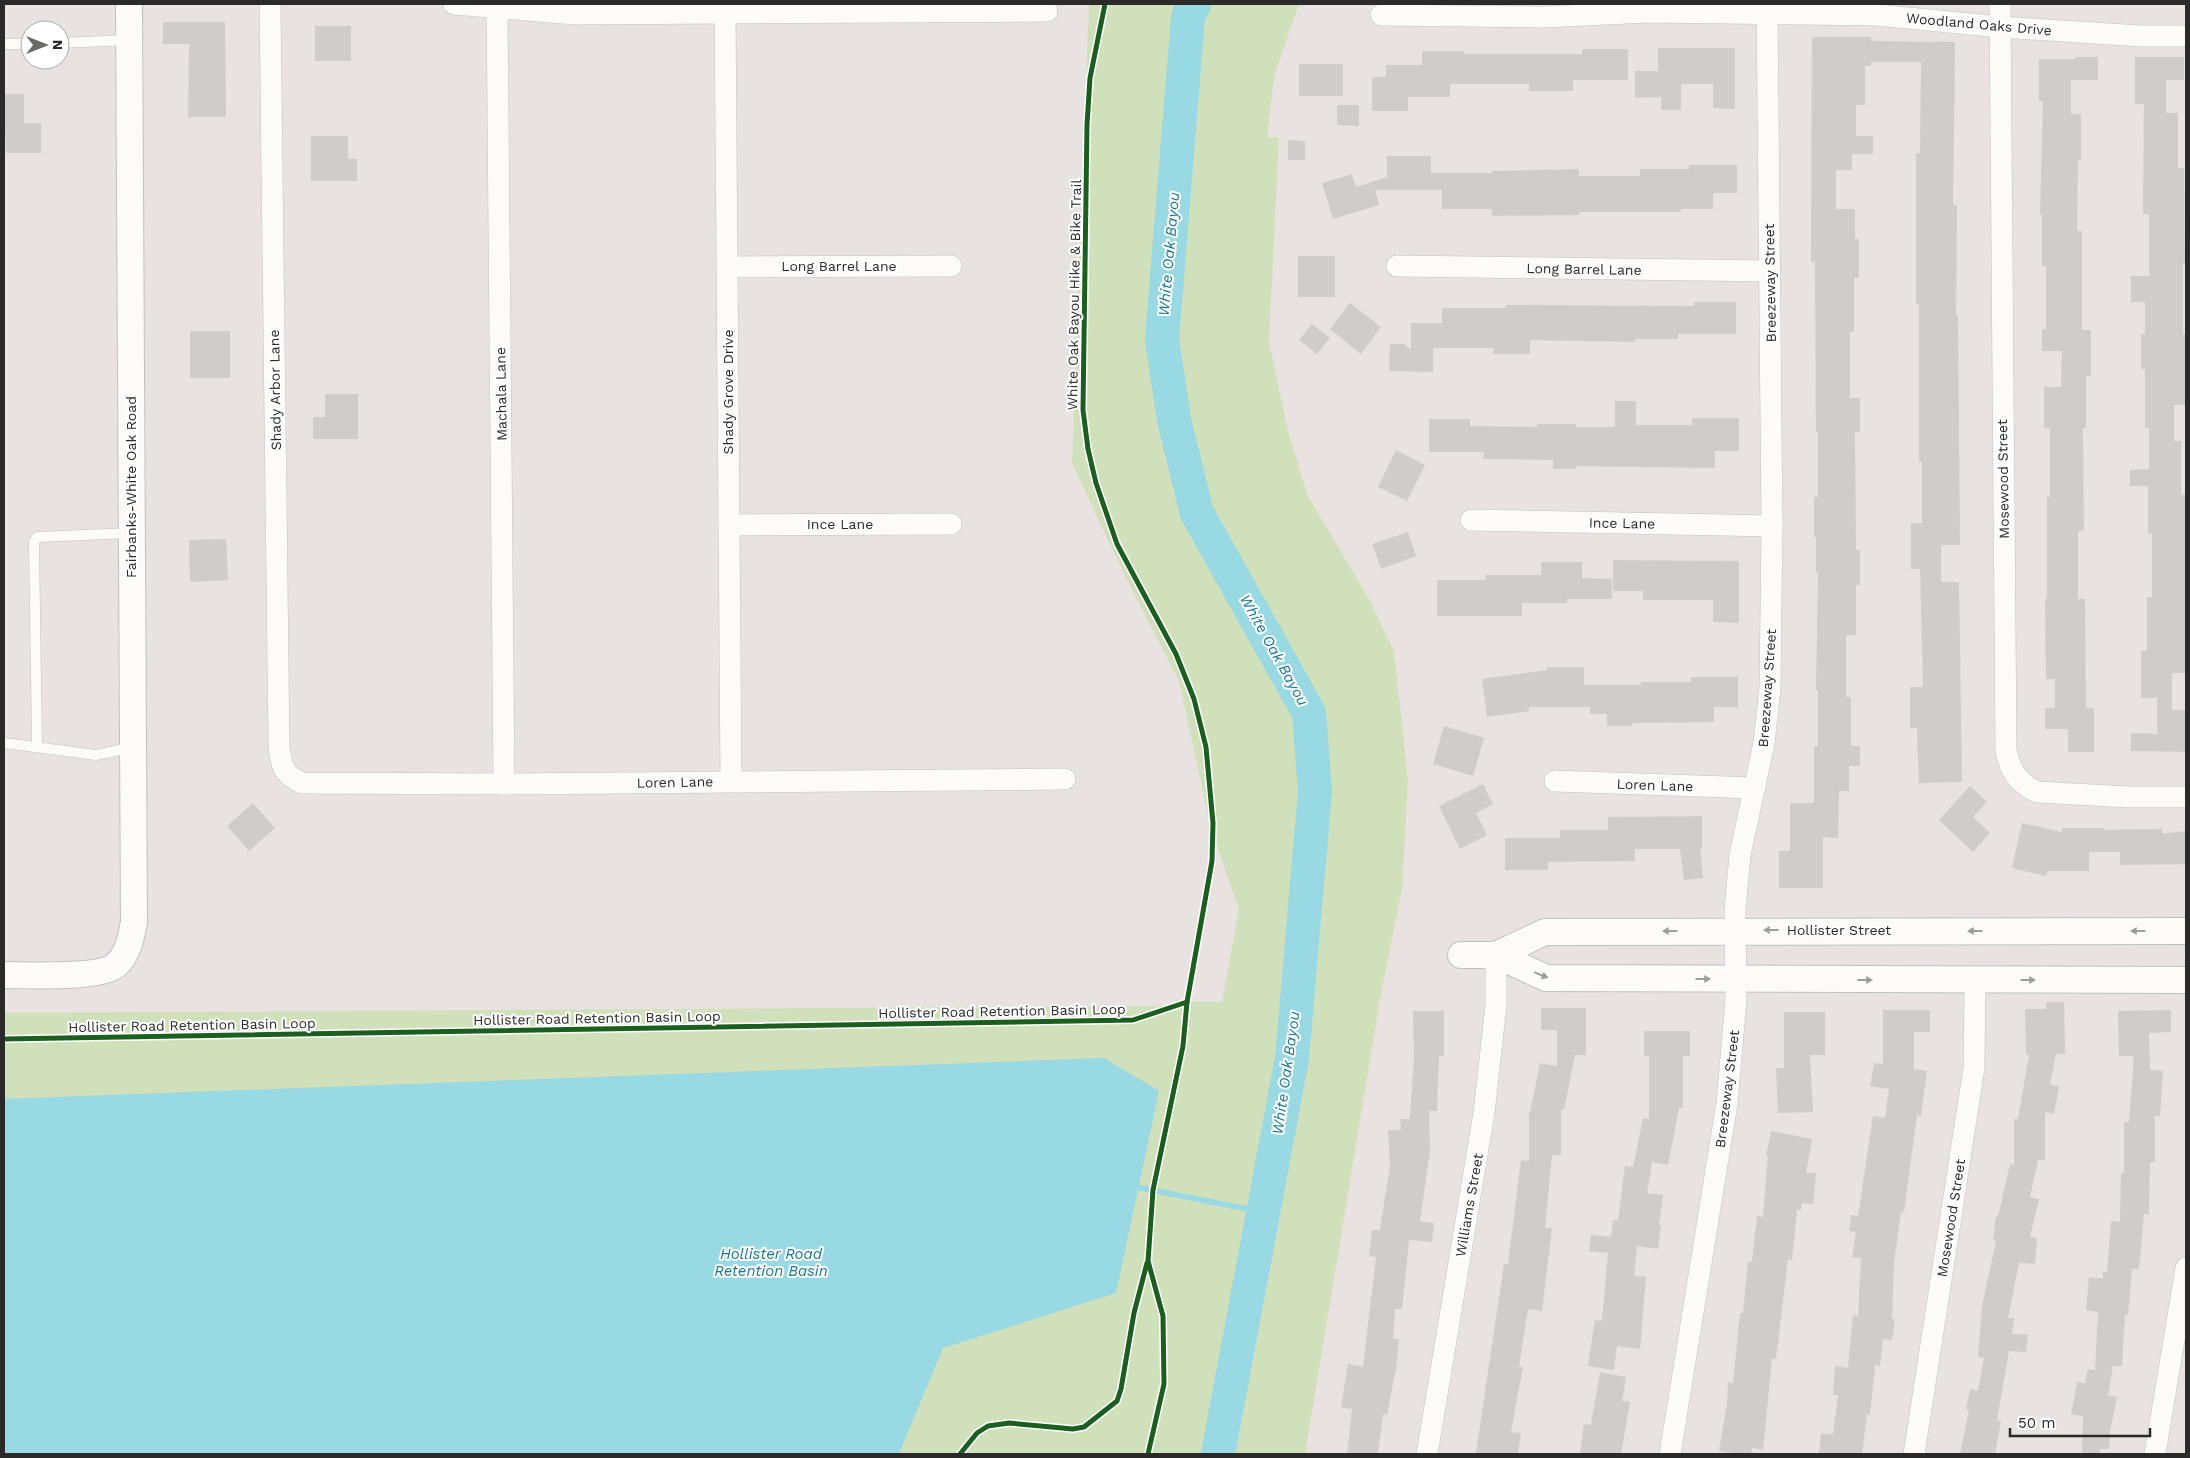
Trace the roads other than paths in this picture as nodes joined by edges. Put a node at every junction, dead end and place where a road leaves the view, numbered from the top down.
1 (129, 4) edge
2 (270, 4) edge
3 (454, 4) edge
4 (2000, 4) edge
5 (497, 5) edge
6 (726, 8) edge
7 (1767, 8) edge
8 (1047, 11) dead end
9 (1381, 15) dead end
10 (2000, 26) junction
11 (2186, 36) edge
12 (129, 40) junction
13 (70, 43) edge
14 (4, 44) edge
15 (20, 44) edge
16 (951, 266) dead end
17 (1398, 266) dead end
18 (727, 267) junction
19 (1770, 271) junction
20 (1471, 520) dead end
21 (951, 524) dead end
22 (729, 525) junction
23 (1772, 526) junction
24 (132, 533) junction
25 (4, 743) edge
26 (37, 746) junction
27 (133, 747) junction
28 (287, 776) joint
29 (1065, 779) dead end
30 (730, 781) junction
31 (1555, 781) dead end
32 (504, 784) junction
33 (1755, 788) junction
34 (2186, 797) edge
35 (1736, 930) junction
36 (2186, 931) edge
37 (1461, 955) dead end
38 (1496, 955) junction
39 (4, 975) edge
40 (1736, 980) junction
41 (1975, 980) junction
42 (2186, 980) edge
43 (2186, 1268) edge
44 (1427, 1454) edge
45 (1670, 1454) edge
46 (1914, 1454) edge
47 (2155, 1454) edge

1 - 12 street, Fairbanks-White Oak Road
2 - 28 street, Shady Arbor Lane
3 - 5 street
4 - 10 street, Mosewood Street
5 - 6 street
5 - 32 street, Machala Lane
6 - 8 street
6 - 18 street, Shady Grove Drive
7 - 9 street, Woodland Oaks Drive
7 - 10 street, Woodland Oaks Drive
7 - 19 street, Breezeway Street
10 - 11 street, Woodland Oaks Drive
10 - 34 street, Mosewood Street
12 - 13 lane
12 - 24 street, Fairbanks-White Oak Road
14 - 15 lane
16 - 18 street, Long Barrel Lane
17 - 19 street, Long Barrel Lane
18 - 22 street, Shady Grove Drive
19 - 23 street, Breezeway Street
20 - 23 street, Ince Lane
21 - 22 street, Ince Lane
22 - 30 street, Shady Grove Drive
23 - 33 street, Breezeway Street
24 - 26 lane
24 - 27 street, Fairbanks-White Oak Road
25 - 26 lane
26 - 27 lane
27 - 39 street, Fairbanks-White Oak Road
28 - 32 street, Loren Lane
29 - 30 street, Loren Lane
30 - 32 street, Loren Lane
31 - 33 street, Loren Lane
33 - 35 street, Breezeway Street
36 -> 35 street, Hollister Street
35 -> 38 street, Hollister Street
35 - 40 street, Breezeway Street
37 - 38 street, Hollister Street
38 -> 40 street, Hollister Street
38 - 44 street, Williams Street
40 -> 41 street, Hollister Street
40 - 45 street, Breezeway Street
41 -> 42 street, Hollister Street
41 - 46 street, Mosewood Street
43 - 47 street

